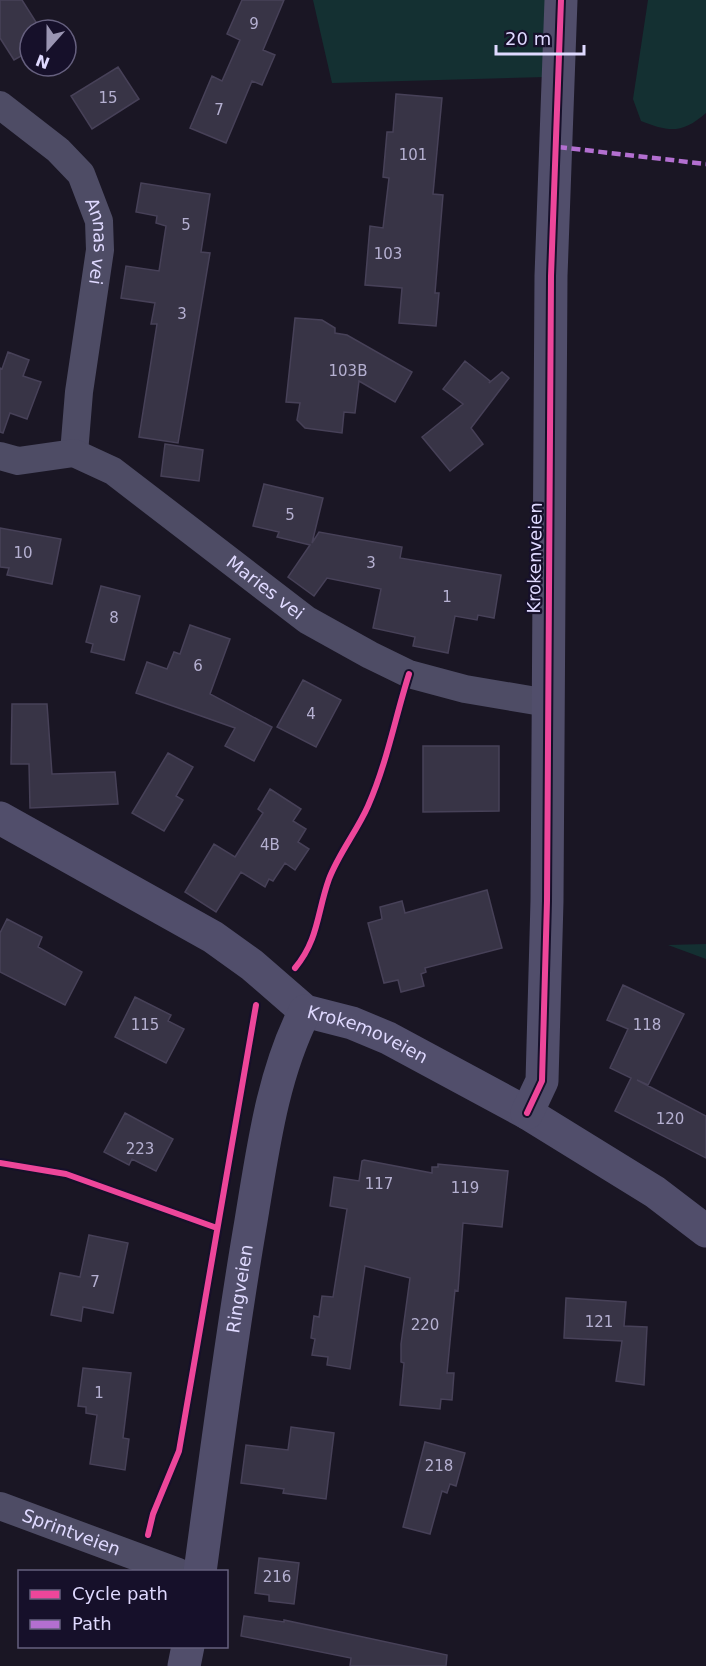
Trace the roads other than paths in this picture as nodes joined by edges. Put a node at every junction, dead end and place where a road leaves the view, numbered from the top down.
1 (561, 0) edge
2 (0, 105) edge
3 (74, 453) junction
4 (0, 456) edge
5 (548, 703) junction
6 (0, 818) edge
7 (305, 1011) junction
8 (527, 1113) junction
9 (706, 1231) edge
10 (0, 1506) edge
11 (173, 1570) edge
12 (200, 1570) edge
13 (188, 1648) edge
14 (184, 1666) edge

1 - 5 main road, Krokenveien
2 - 3 street, Annas vei
3 - 4 street
3 - 5 street, Maries vei
5 - 8 main road, Krokenveien
6 - 7 main road, Krokemoveien
7 - 8 main road, Krokemoveien
7 - 12 main road, Ringveien
8 - 9 main road, Krokemoveien
10 - 11 street, Sprintveien
13 - 14 main road

